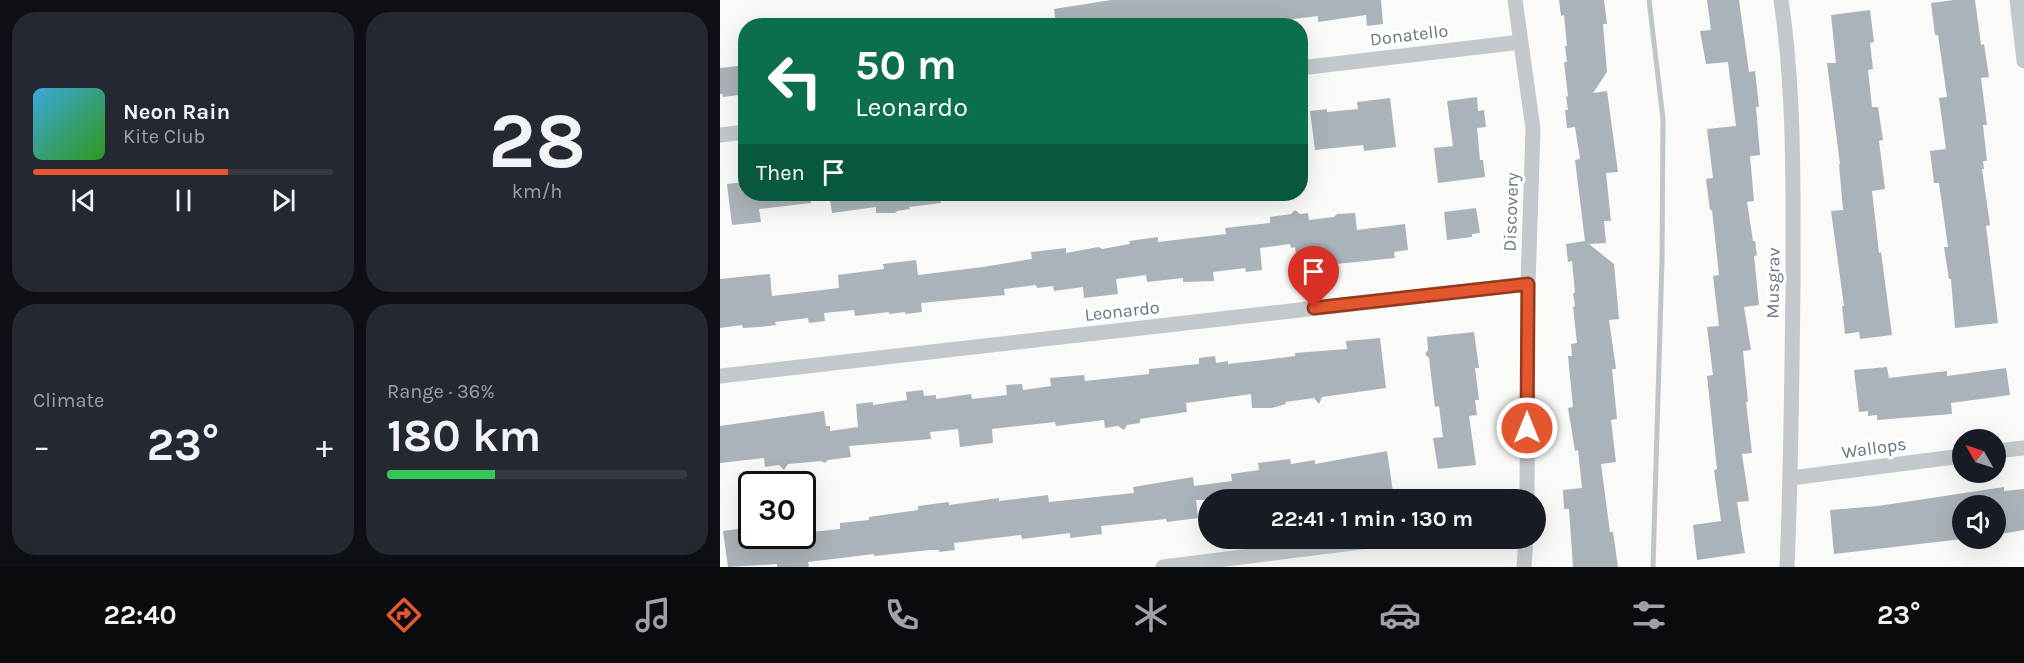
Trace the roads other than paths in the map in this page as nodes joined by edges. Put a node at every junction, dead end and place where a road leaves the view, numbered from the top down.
1 (1515, 0) edge
2 (1781, 0) edge
3 (2017, 0) edge
4 (1521, 42) junction
5 (2024, 61) edge
6 (1308, 67) edge
7 (738, 133) edge
8 (720, 135) edge
9 (1528, 284) junction
10 (720, 376) edge
11 (2024, 448) edge
12 (2006, 450) edge
13 (1952, 457) edge
14 (1791, 478) junction
15 (1527, 489) edge
16 (1306, 549) edge
17 (1525, 549) edge
18 (1163, 567) edge
19 (1524, 567) edge
20 (1787, 567) edge

1 - 4 street, Discovery
2 - 14 street, Musgrav
3 - 5 street
4 - 6 street, Donatello
4 - 9 street, Discovery
7 - 8 street
9 - 10 street, Leonardo
9 - 15 street, Discovery
11 - 12 street
13 - 14 street, Wallops
14 - 20 street, Musgrav
16 - 18 street
17 - 19 street

